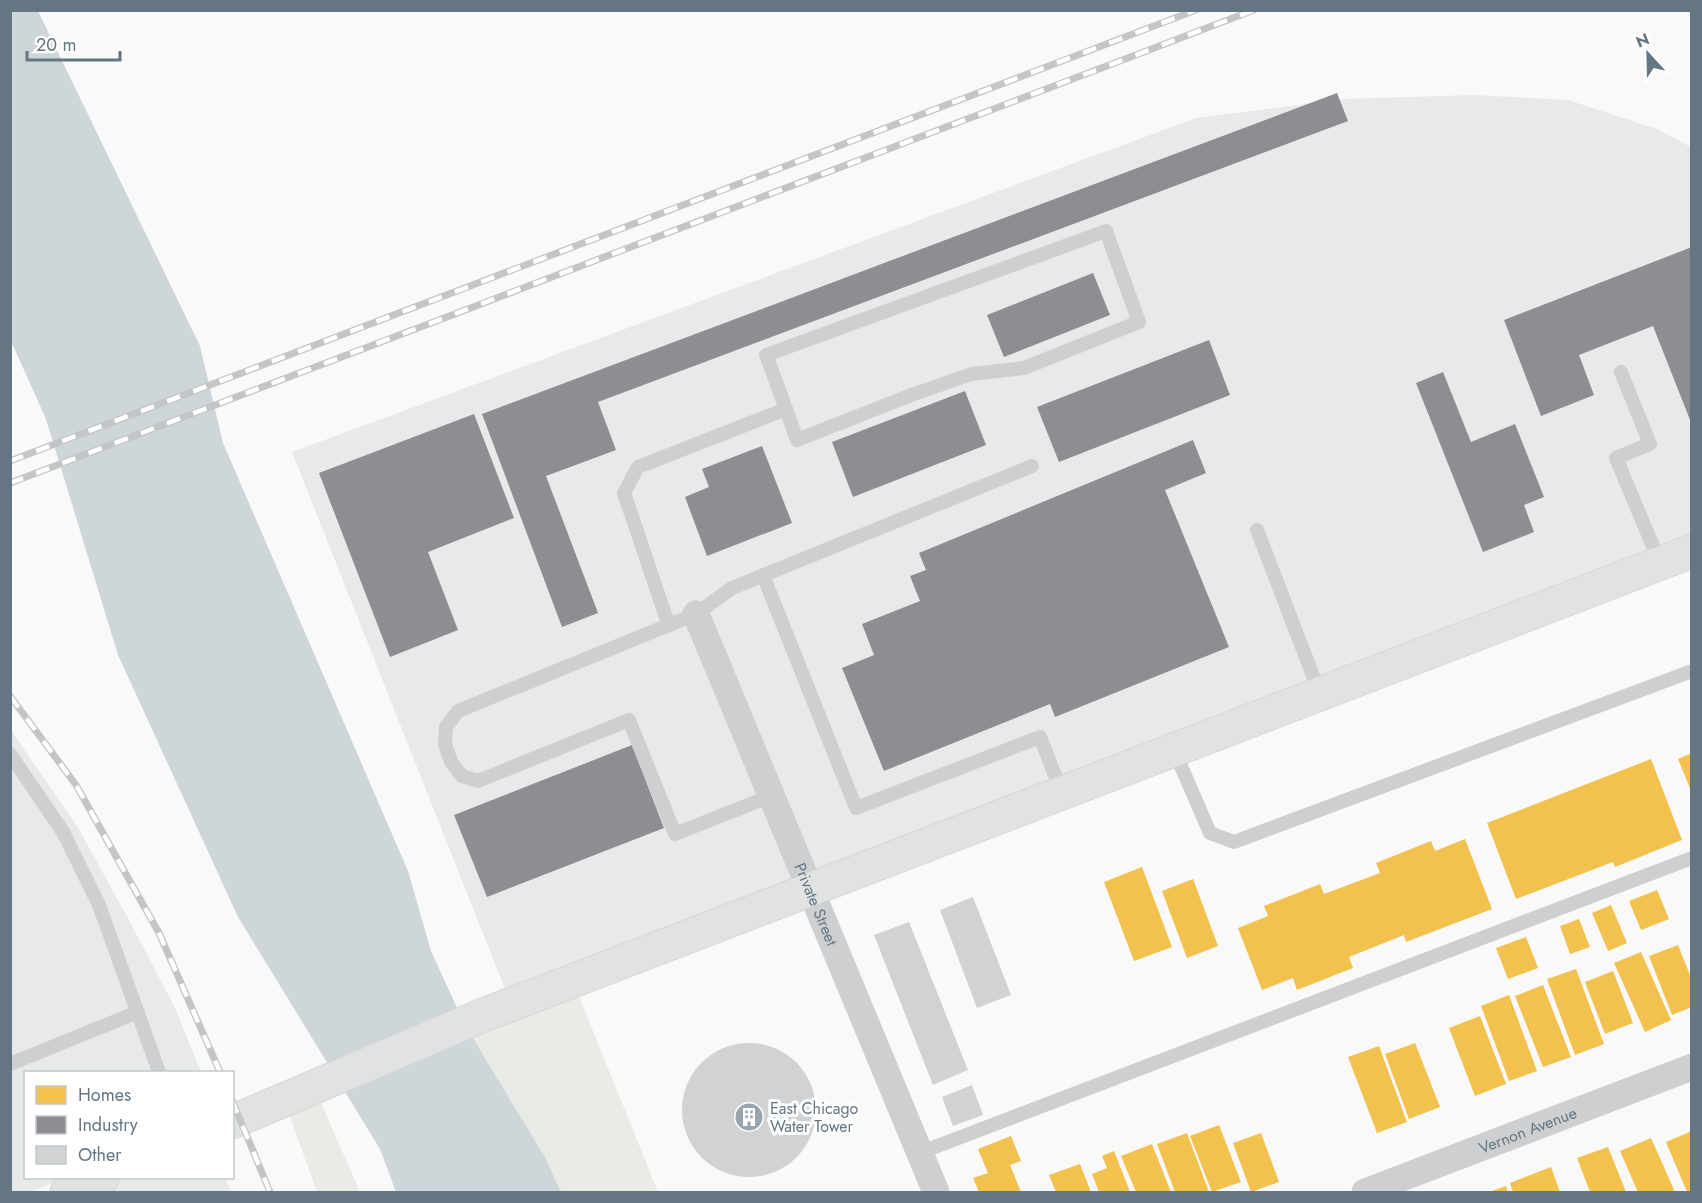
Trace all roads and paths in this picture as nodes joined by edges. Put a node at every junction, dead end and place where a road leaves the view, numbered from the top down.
1 (1621, 372) dead end
2 (786, 409) junction
3 (1032, 466) dead end
4 (1257, 530) dead end
5 (1692, 551) edge
6 (1660, 563) junction
7 (762, 575) junction
8 (696, 614) junction
9 (668, 623) junction
10 (1692, 671) edge
11 (1320, 694) junction
12 (1174, 750) junction
13 (10, 754) edge
14 (1062, 793) junction
15 (771, 796) junction
16 (1692, 858) edge
17 (810, 890) junction
18 (138, 1012) junction
19 (10, 1064) edge
20 (1692, 1067) edge
21 (159, 1071) edge
22 (234, 1121) edge
23 (919, 1153) junction
24 (100, 1179) edge
25 (67, 1192) edge
26 (936, 1192) edge
27 (1365, 1192) edge

1 - 6 lane
2 - 2 lane
2 - 9 lane
3 - 7 lane
4 - 11 lane
5 - 6 main road
6 - 11 main road
7 - 8 lane
7 - 14 lane
8 - 9 lane
8 - 15 street, Private Street
9 - 15 lane
10 - 12 lane
11 - 12 main road
12 - 14 main road
13 - 18 lane
14 - 17 main road
15 - 17 street, Private Street
16 - 23 lane
17 - 22 main road
17 - 23 street, Private Street
18 - 19 lane
18 - 21 lane
20 - 27 street, Vernon Avenue
23 - 26 street, Private Street
24 - 25 main road

